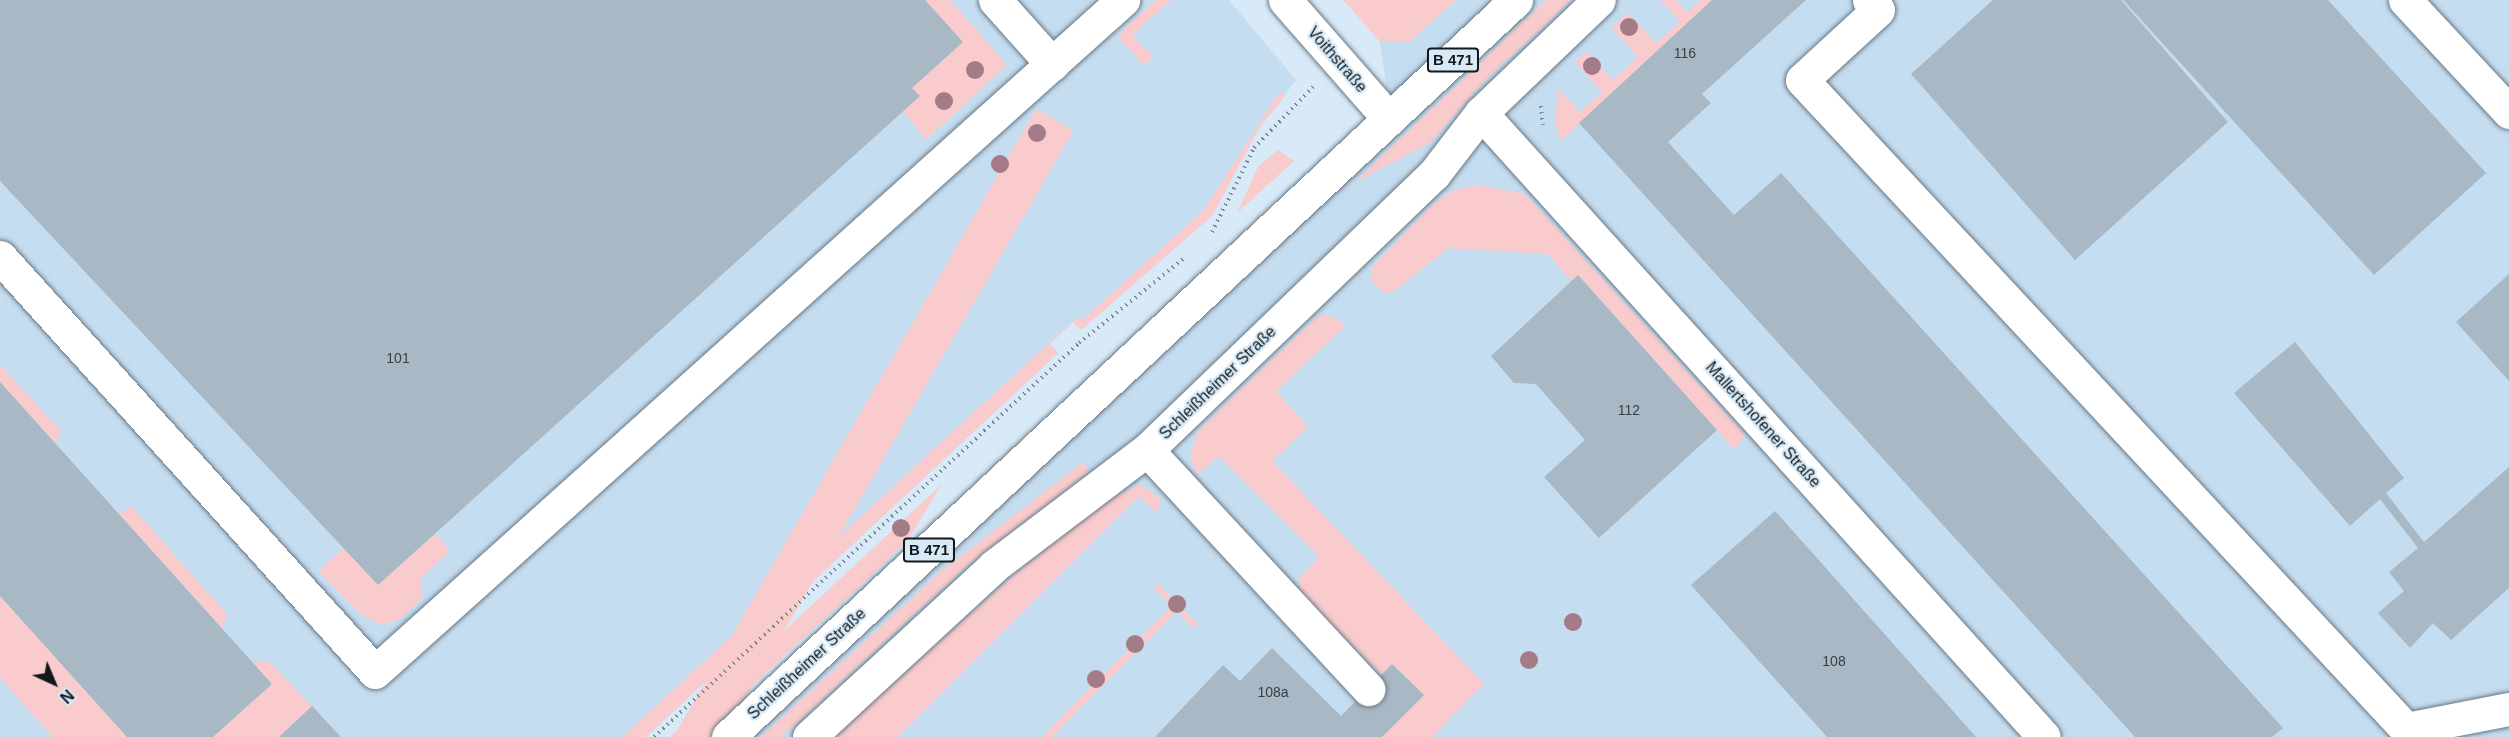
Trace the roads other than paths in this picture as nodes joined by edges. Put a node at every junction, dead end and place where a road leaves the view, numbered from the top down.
1 (995, 0) edge
2 (1123, 0) edge
3 (1285, 0) edge
4 (1516, 0) edge
5 (1599, 0) edge
6 (1869, 0) edge
7 (2405, 0) edge
8 (1052, 64) junction
9 (2509, 112) edge
10 (1481, 113) junction
11 (1389, 119) junction
12 (0, 257) edge
13 (1147, 450) junction
14 (1368, 689) dead end
15 (2509, 709) edge
16 (2404, 733) edge
17 (728, 737) edge
18 (809, 737) edge
19 (2044, 737) edge

1 - 8 street
2 - 8 street
3 - 11 street, Voithstraße
4 - 11 street, Schleißheimer Straße / B 471
5 - 10 street, Schleißheimer Straße
6 - 16 street
7 - 9 street
8 - 12 street
10 - 13 street, Schleißheimer Straße
10 - 19 street, Mallertshofener Straße
11 - 17 street, Schleißheimer Straße / B 471
13 - 14 street
13 - 18 street, Schleißheimer Straße
15 - 16 street

